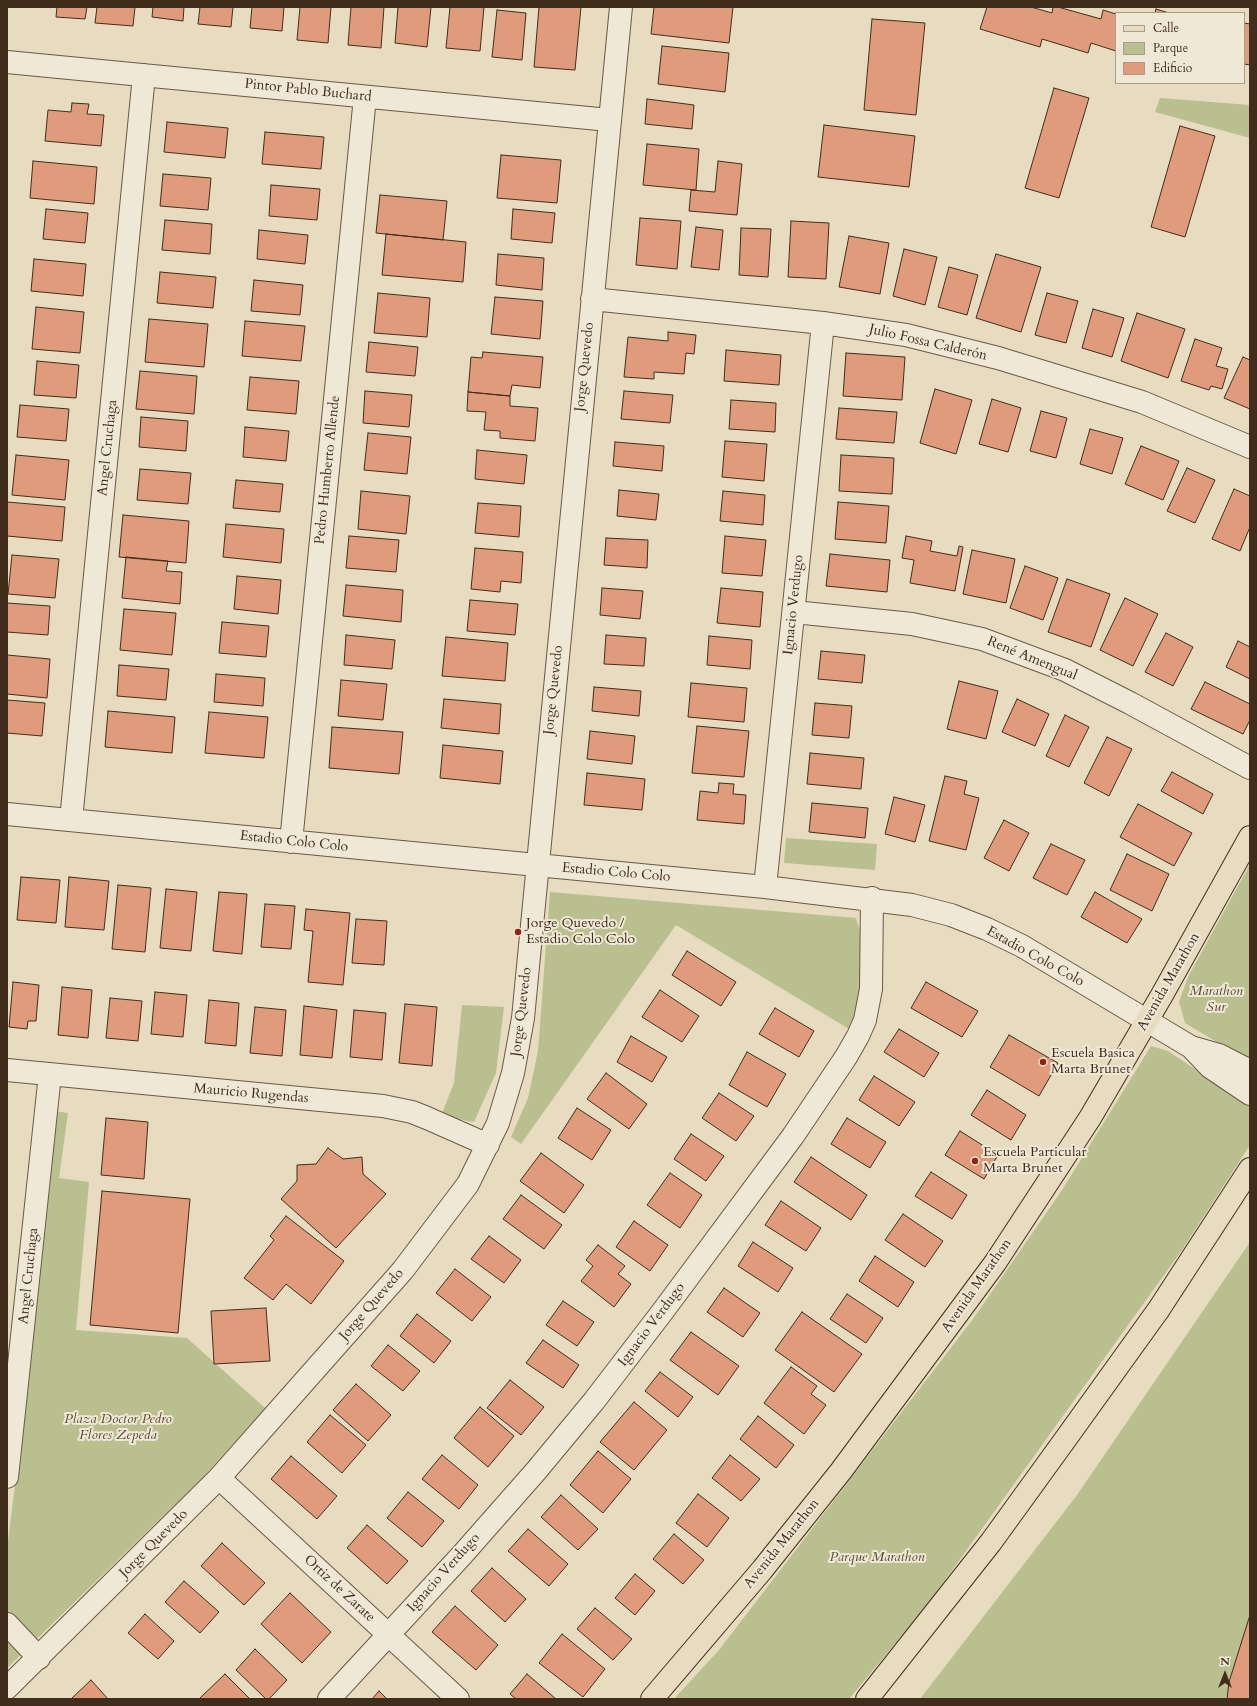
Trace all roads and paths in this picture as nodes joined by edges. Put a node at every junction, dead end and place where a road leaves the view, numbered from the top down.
1 (621, 7) edge
2 (7, 62) edge
3 (144, 75) junction
4 (365, 97) junction
5 (609, 120) junction
6 (592, 299) junction
7 (823, 323) junction
8 (1250, 447) edge
9 (794, 612) junction
10 (1250, 768) edge
11 (7, 814) edge
12 (71, 820) junction
13 (1250, 837) edge
14 (291, 842) junction
15 (536, 866) junction
16 (765, 886) junction
17 (872, 898) junction
18 (1147, 1021) junction
19 (1191, 1047) junction
20 (7, 1070) edge
21 (1250, 1071) edge
22 (50, 1074) junction
23 (1250, 1094) edge
24 (488, 1145) junction
25 (1250, 1169) edge
26 (7, 1477) edge
27 (220, 1478) junction
28 (7, 1624) edge
29 (389, 1635) junction
30 (38, 1658) junction
31 (7, 1688) edge
32 (329, 1699) edge
33 (458, 1699) edge
34 (652, 1699) edge
35 (867, 1699) edge

1 - 5 street, Jorge Quevedo
2 - 3 street, Pintor Pablo Buchard
3 - 4 street, Pintor Pablo Buchard
3 - 12 street, Angel Cruchaga
4 - 5 street, Pintor Pablo Buchard
4 - 14 street, Pedro Humberto Allende
5 - 6 street, Jorge Quevedo
6 - 7 street, Julio Fossa Calderón
6 - 15 street, Jorge Quevedo
7 - 8 street, Julio Fossa Calderón
7 - 9 street, Ignacio Verdugo
9 - 10 street, René Amengual
9 - 16 street, Ignacio Verdugo
11 - 12 street, Estadio Colo Colo
12 - 14 street, Estadio Colo Colo
13 - 18 main road, Avenida Marathon
14 - 15 street, Estadio Colo Colo
15 - 16 street, Estadio Colo Colo
15 - 24 street, Jorge Quevedo
16 - 17 street, Estadio Colo Colo
17 - 18 street, Estadio Colo Colo
17 - 29 street, Ignacio Verdugo
18 - 19 street, Estadio Colo Colo
18 - 34 main road, Avenida Marathon
19 - 21 street, Estadio Colo Colo
19 - 23 street, Estadio Colo Colo
20 - 22 street, Mauricio Rugendas
22 - 24 street, Mauricio Rugendas
22 - 26 street, Angel Cruchaga
24 - 27 street, Jorge Quevedo
25 - 35 main road
27 - 29 street, Ortiz de Zarate
27 - 30 street, Jorge Quevedo
28 - 30 street
29 - 32 street, Ignacio Verdugo
29 - 33 street, Ortiz de Zarate
30 - 31 street, Jorge Quevedo

